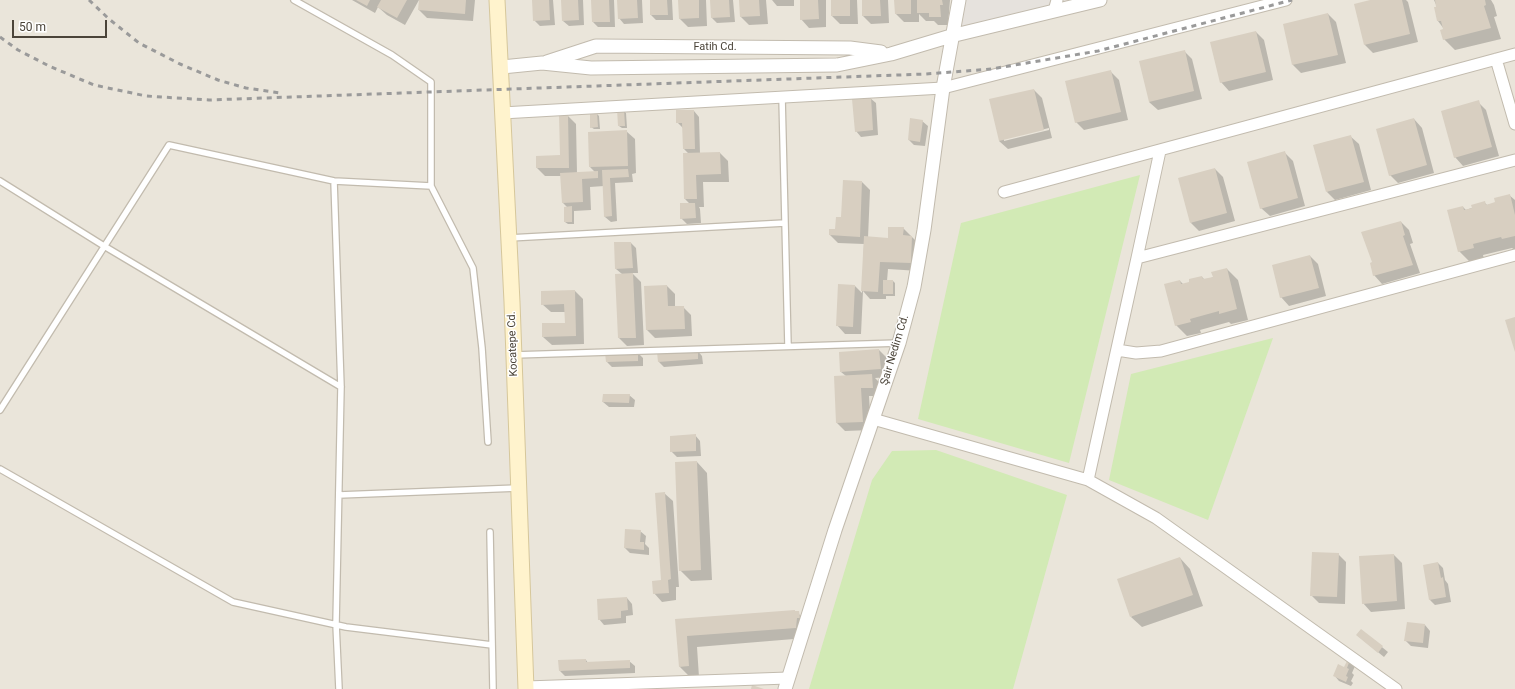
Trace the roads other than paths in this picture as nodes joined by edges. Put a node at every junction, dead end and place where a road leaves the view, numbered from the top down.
1 (294, 0) edge
2 (497, 0) edge
3 (959, 0) edge
4 (1100, 0) edge
5 (1286, 0) edge
6 (1055, 5) edge
7 (951, 36) junction
8 (891, 54) junction
9 (1515, 54) edge
10 (1496, 60) junction
11 (542, 63) junction
12 (502, 67) junction
13 (943, 88) junction
14 (782, 97) junction
15 (502, 113) junction
16 (1515, 124) edge
17 (1160, 151) junction
18 (1515, 160) edge
19 (334, 180) junction
20 (0, 181) edge
21 (431, 186) junction
22 (1004, 192) dead end
23 (785, 223) junction
24 (509, 238) junction
25 (104, 246) junction
26 (1515, 255) edge
27 (1137, 258) junction
28 (899, 343) junction
29 (788, 346) junction
30 (1117, 350) junction
31 (514, 355) junction
32 (341, 387) junction
33 (0, 410) edge
34 (873, 419) junction
35 (488, 442) dead end
36 (0, 469) edge
37 (1088, 480) junction
38 (519, 488) junction
39 (339, 495) junction
40 (490, 532) dead end
41 (336, 624) junction
42 (492, 645) junction
43 (786, 683) edge
44 (526, 688) edge
45 (339, 689) edge
46 (493, 689) edge
47 (1396, 689) edge

1 - 21 lane
2 - 12 main road, Kocatepe Cd.
3 - 7 street, Şair Nedim Cd.
4 - 6 street, Fatih Cd.
5 - 13 street
6 - 7 street, Fatih Cd.
7 - 8 street, Fatih Cd.
7 - 13 street, Şair Nedim Cd.
8 - 11 street, Fatih Cd.
8 - 11 street, Fatih Cd.
9 - 10 street
10 - 16 street
10 - 17 street
11 - 12 street, Fatih Cd.
12 - 15 main road, Kocatepe Cd.
13 - 14 street
13 - 28 street, Şair Nedim Cd.
14 - 15 street
14 - 23 lane
15 - 24 main road, Kocatepe Cd.
17 - 22 street
17 - 27 street
18 - 27 street
19 - 21 lane
19 - 25 lane
19 - 32 lane
20 - 25 lane
21 - 35 lane
23 - 24 lane
23 - 29 lane
24 - 31 main road, Kocatepe Cd.
25 - 32 lane
25 - 33 lane
26 - 30 street
27 - 30 street
28 - 29 lane
28 - 34 street, Şair Nedim Cd.
29 - 31 lane
30 - 37 street
31 - 38 main road, Kocatepe Cd.
32 - 39 lane
34 - 37 street
34 - 43 street, Şair Nedim Cd.
36 - 41 lane
37 - 47 street
38 - 39 lane
38 - 44 main road, Kocatepe Cd.
39 - 41 lane
40 - 42 lane
41 - 42 lane
41 - 45 lane
42 - 46 lane
43 - 44 street

